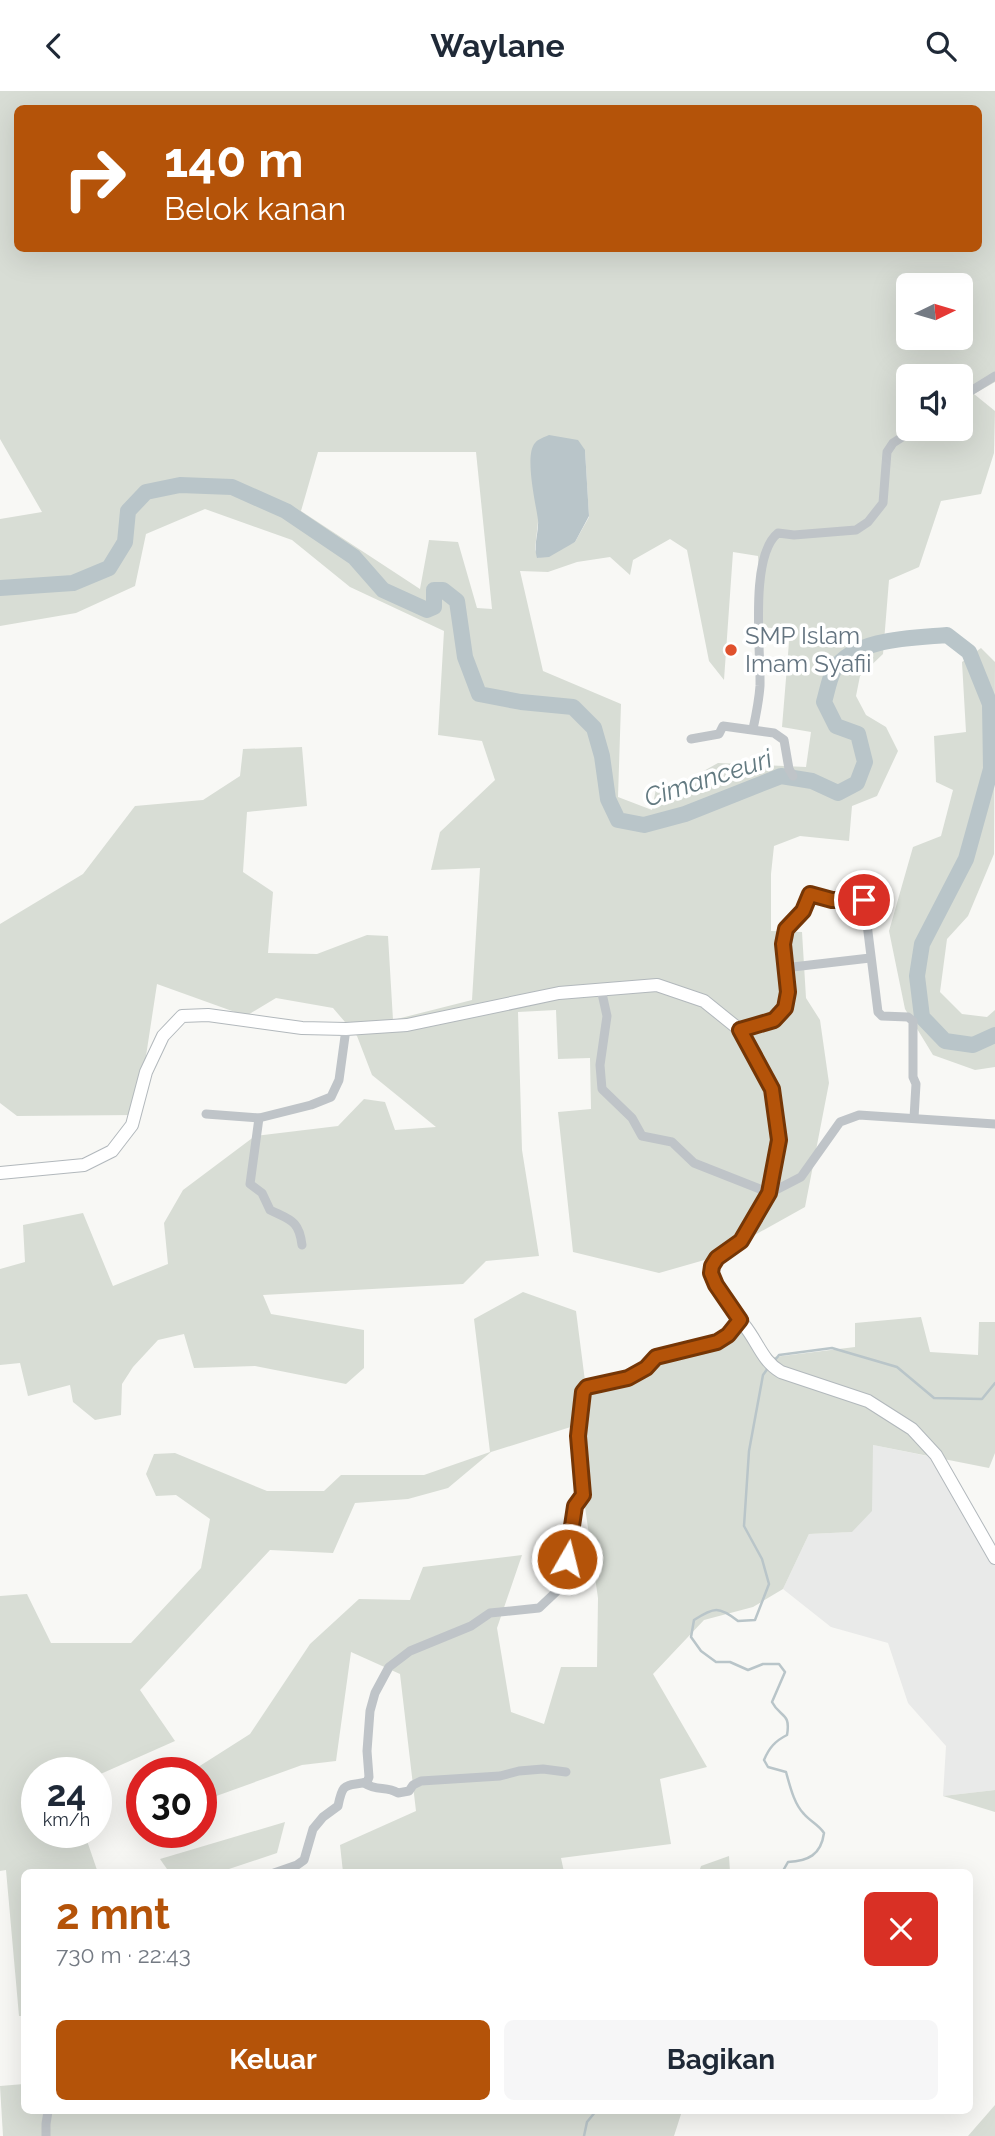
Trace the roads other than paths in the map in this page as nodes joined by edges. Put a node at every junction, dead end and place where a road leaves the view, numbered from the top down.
1 (995, 376) edge
2 (973, 390) edge
3 (896, 441) edge
4 (753, 729) junction
5 (691, 739) dead end
6 (793, 776) dead end
7 (870, 958) junction
8 (784, 968) junction
9 (601, 989) junction
10 (346, 1029) junction
11 (740, 1030) junction
12 (206, 1114) dead end
13 (259, 1118) junction
14 (914, 1118) junction
15 (995, 1123) edge
16 (0, 1173) edge
17 (769, 1193) junction
18 (302, 1245) dead end
19 (740, 1320) junction
20 (995, 1558) edge
21 (566, 1772) dead end
22 (364, 1783) junction
23 (286, 1869) edge
24 (48, 2114) edge
25 (46, 2136) edge

1 - 2 street
3 - 4 street
4 - 5 street
4 - 6 street
7 - 8 street
7 - 8 street
7 - 14 street
8 - 11 street
9 - 10 street
9 - 11 street
9 - 17 street
10 - 13 street
10 - 16 street
11 - 17 street
12 - 13 street
13 - 18 street
14 - 15 street
14 - 17 street
17 - 19 street
19 - 20 street
19 - 22 street
21 - 22 street
22 - 23 street
24 - 25 street

